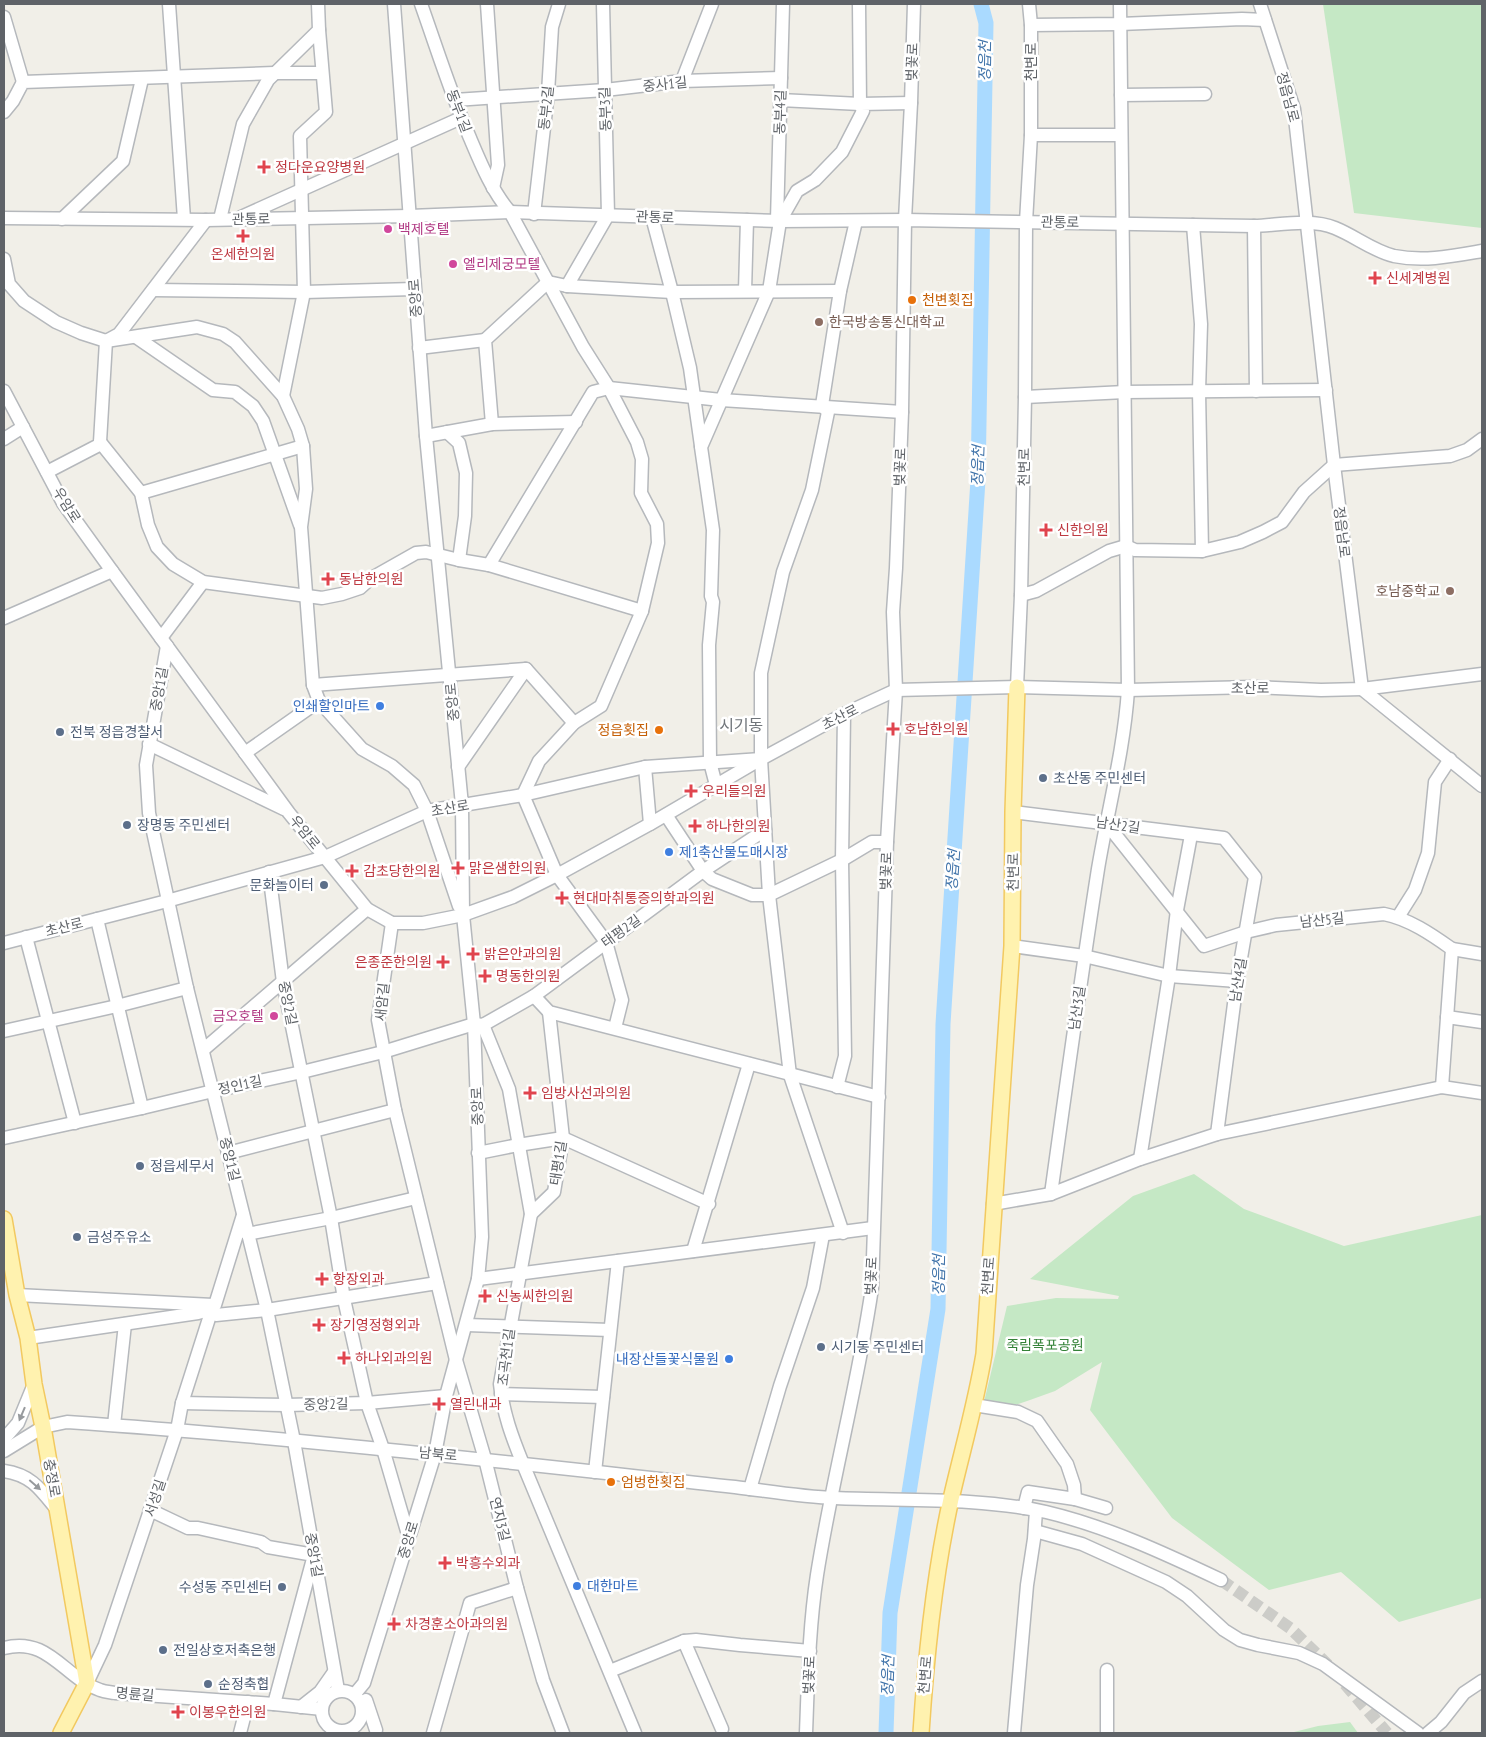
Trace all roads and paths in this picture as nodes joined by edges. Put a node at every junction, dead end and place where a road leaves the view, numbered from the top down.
1 (169, 4) edge
2 (318, 4) edge
3 (394, 4) edge
4 (421, 4) edge
5 (487, 4) edge
6 (560, 4) edge
7 (603, 4) edge
8 (712, 4) edge
9 (782, 4) edge
10 (859, 4) edge
11 (914, 4) edge
12 (1029, 4) edge
13 (1120, 4) edge
14 (1260, 4) edge
15 (4, 17) edge
16 (1265, 20) junction
17 (1120, 24) junction
18 (1031, 25) junction
19 (319, 30) junction
20 (274, 74) junction
21 (322, 74) junction
22 (174, 77) junction
23 (781, 78) junction
24 (142, 79) junction
25 (682, 81) junction
26 (23, 82) junction
27 (604, 90) junction
28 (548, 93) junction
29 (1205, 94) dead end
30 (1121, 95) junction
31 (494, 96) junction
32 (455, 100) junction
33 (780, 100) junction
34 (860, 104) junction
35 (911, 104) junction
36 (4, 112) edge
37 (461, 118) junction
38 (1032, 135) junction
39 (1120, 135) junction
40 (405, 143) junction
41 (493, 188) junction
42 (301, 190) junction
43 (510, 212) junction
44 (534, 214) junction
45 (608, 215) junction
46 (410, 216) junction
47 (652, 216) junction
48 (4, 218) edge
49 (302, 218) junction
50 (62, 219) junction
51 (184, 219) junction
52 (220, 219) junction
53 (237, 219) junction
54 (206, 220) junction
55 (748, 220) junction
56 (904, 220) junction
57 (779, 221) junction
58 (856, 221) junction
59 (1026, 222) junction
60 (1307, 222) junction
61 (1123, 224) junction
62 (1192, 225) junction
63 (1254, 226) junction
64 (1482, 251) edge
65 (4, 259) edge
66 (548, 282) junction
67 (7, 283) edge
68 (567, 286) junction
69 (414, 289) junction
70 (154, 290) junction
71 (745, 290) junction
72 (769, 291) junction
73 (840, 291) junction
74 (304, 292) junction
75 (672, 292) junction
76 (136, 337) junction
77 (485, 340) junction
78 (106, 341) junction
79 (419, 348) junction
80 (609, 388) junction
81 (1198, 390) junction
82 (1326, 390) junction
83 (4, 391) edge
84 (1256, 391) junction
85 (1125, 392) junction
86 (282, 396) junction
87 (693, 397) junction
88 (1025, 397) junction
89 (721, 400) junction
90 (822, 405) junction
91 (902, 412) junction
92 (576, 422) junction
93 (492, 424) junction
94 (23, 427) junction
95 (447, 432) junction
96 (426, 436) junction
97 (4, 439) edge
98 (1482, 439) edge
99 (100, 442) junction
100 (303, 446) junction
101 (701, 447) junction
102 (275, 453) junction
103 (1334, 465) junction
104 (47, 472) junction
105 (141, 493) junction
106 (301, 527) junction
107 (1126, 546) junction
108 (1202, 551) junction
109 (438, 554) junction
110 (460, 560) junction
111 (489, 565) junction
112 (112, 571) junction
113 (203, 582) junction
114 (1021, 595) junction
115 (307, 598) junction
116 (642, 611) junction
117 (4, 618) edge
118 (164, 642) junction
119 (526, 670) junction
120 (449, 674) junction
121 (1482, 674) edge
122 (312, 685) junction
123 (1017, 686) junction
124 (1362, 689) junction
125 (896, 690) junction
126 (1128, 690) junction
127 (320, 701) junction
128 (844, 714) junction
129 (574, 723) junction
130 (149, 744) junction
131 (245, 753) junction
132 (761, 759) junction
133 (1450, 759) junction
134 (710, 762) junction
135 (458, 767) junction
136 (645, 767) junction
137 (716, 785) junction
138 (1482, 786) edge
139 (523, 795) junction
140 (462, 805) junction
141 (287, 810) junction
142 (427, 811) junction
143 (1013, 812) junction
144 (666, 815) junction
145 (1106, 823) junction
146 (650, 824) junction
147 (765, 830) junction
148 (1191, 835) junction
149 (1224, 838) joint
150 (887, 842) junction
151 (325, 857) junction
152 (842, 860) junction
153 (703, 871) junction
154 (269, 872) junction
155 (557, 875) junction
156 (770, 895) junction
157 (167, 901) junction
158 (368, 909) junction
159 (1177, 910) junction
160 (463, 915) junction
161 (1398, 917) junction
162 (97, 919) junction
163 (392, 923) junction
164 (1246, 932) junction
165 (26, 937) junction
166 (606, 942) junction
167 (4, 943) edge
168 (1012, 946) junction
169 (1452, 948) junction
170 (1482, 954) edge
171 (1084, 956) junction
172 (1169, 976) junction
173 (1238, 981) junction
174 (283, 982) junction
175 (187, 988) junction
176 (534, 996) junction
177 (117, 1006) junction
178 (549, 1012) junction
179 (1447, 1017) junction
180 (49, 1022) junction
181 (1482, 1022) edge
182 (478, 1025) junction
183 (615, 1028) junction
184 (4, 1031) edge
185 (203, 1050) junction
186 (383, 1052) junction
187 (750, 1064) junction
188 (302, 1072) junction
189 (790, 1075) junction
190 (837, 1087) junction
191 (1442, 1087) junction
192 (213, 1091) junction
193 (1482, 1093) edge
194 (879, 1097) junction
195 (142, 1108) junction
196 (395, 1110) junction
197 (75, 1123) junction
198 (314, 1132) junction
199 (1217, 1134) junction
200 (4, 1138) edge
201 (563, 1138) junction
202 (518, 1145) junction
203 (228, 1153) junction
204 (478, 1153) junction
205 (1140, 1159) junction
206 (1051, 1194) junction
207 (416, 1198) junction
208 (709, 1204) junction
209 (993, 1204) junction
210 (243, 1214) junction
211 (531, 1214) junction
212 (331, 1218) junction
213 (4, 1219) edge
214 (873, 1228) junction
215 (843, 1233) junction
216 (248, 1234) junction
217 (823, 1235) junction
218 (693, 1251) junction
219 (618, 1261) junction
220 (521, 1274) junction
221 (478, 1279) junction
222 (437, 1283) junction
223 (17, 1295) junction
224 (344, 1299) junction
225 (213, 1307) junction
226 (266, 1310) junction
227 (125, 1324) junction
228 (467, 1325) junction
229 (509, 1327) junction
230 (610, 1330) junction
231 (28, 1338) junction
232 (456, 1360) junction
233 (34, 1384) junction
234 (501, 1394) junction
235 (446, 1396) junction
236 (603, 1397) junction
237 (367, 1403) junction
238 (182, 1404) junction
239 (286, 1405) junction
240 (974, 1405) junction
241 (114, 1425) junction
242 (43, 1427) junction
243 (177, 1430) junction
244 (4, 1439) edge
245 (294, 1441) junction
246 (383, 1449) junction
247 (4, 1451) edge
248 (435, 1454) junction
249 (485, 1459) junction
250 (523, 1464) junction
251 (4, 1471) edge
252 (595, 1472) junction
253 (750, 1489) junction
254 (1046, 1495) junction
255 (832, 1498) junction
256 (1075, 1499) junction
257 (944, 1500) junction
258 (1106, 1508) dead end
259 (150, 1510) junction
260 (1034, 1510) junction
261 (58, 1511) junction
262 (1035, 1531) junction
263 (409, 1538) junction
264 (314, 1555) junction
265 (1222, 1580) tunnel mouth
266 (516, 1588) junction
267 (684, 1641) junction
268 (4, 1648) edge
269 (810, 1651) junction
270 (1108, 1670) dead end
271 (610, 1671) junction
272 (334, 1672) junction
273 (1482, 1681) edge
274 (364, 1683) junction
275 (87, 1684) junction
276 (338, 1690) junction
277 (354, 1695) junction
278 (248, 1702) junction
279 (274, 1704) junction
280 (301, 1707) junction
281 (322, 1709) junction
282 (360, 1721) junction
283 (722, 1729) dead end
284 (346, 1732) edge
285 (378, 1732) edge
286 (61, 1733) edge
287 (240, 1733) edge
288 (327, 1733) edge
289 (433, 1733) edge
290 (563, 1733) edge
291 (635, 1733) edge
292 (806, 1733) edge
293 (921, 1733) edge
294 (1014, 1733) edge
295 (1106, 1733) edge
296 (1418, 1733) edge
297 (1428, 1733) edge

1 - 22 street
2 - 19 street
3 - 40 street, 중앙로
4 - 32 street, 동부1길
5 - 31 street
6 - 28 street, 동부2길
7 - 27 street, 동부3길
8 - 25 street
9 - 23 street, 동부4길
10 - 34 street
11 - 35 street, 벚꽃로
12 - 18 street, 천변로
13 - 17 street, 남산3길
14 - 16 street, 정읍남로
15 - 26 street
16 - 17 street
16 - 60 street, 정읍남로
17 - 18 street
17 - 30 street, 남산3길
18 - 38 street, 천변로
19 - 20 street
19 - 21 street
20 - 21 street
20 - 22 street
20 - 52 street
21 - 42 street
22 - 24 street
22 - 51 street
23 - 25 street, 중사1길
23 - 33 street, 동부4길
24 - 26 street
24 - 50 street
25 - 27 street, 중사1길
26 - 36 street
27 - 28 street, 중사1길
27 - 45 street, 동부3길
28 - 31 street, 중사1길
28 - 44 street, 동부2길
29 - 30 street
30 - 39 street, 남산3길
31 - 32 street, 중사1길
31 - 41 street
32 - 37 street, 동부1길
33 - 34 street
33 - 57 street, 동부4길
34 - 35 street
34 - 57 street
35 - 56 street, 벚꽃로
37 - 40 street
37 - 41 street, 동부1길
38 - 39 street
38 - 59 street, 천변로
39 - 61 street, 남산3길
40 - 42 street
40 - 46 street, 중앙로
41 - 43 street, 동부1길
42 - 49 street
42 - 53 street
43 - 44 street, 관통로
43 - 46 street, 관통로
43 - 66 street, 동부1길
44 - 45 street, 관통로
45 - 47 street, 관통로
45 - 68 street
46 - 49 street, 관통로
46 - 69 street, 중앙로
47 - 55 street, 관통로
47 - 75 street
48 - 50 street, 관통로
49 - 53 street, 관통로
49 - 74 street
50 - 51 street, 관통로
51 - 54 street, 관통로
52 - 53 street, 관통로
52 - 54 street, 관통로
54 - 70 street
55 - 57 street, 관통로
55 - 71 street
56 - 58 street, 관통로
56 - 59 street, 관통로
56 - 91 street, 벚꽃로
57 - 58 street, 관통로
57 - 72 street
58 - 73 street
59 - 61 street, 관통로
59 - 88 street, 천변로
60 - 63 street, 관통로
60 - 64 street
60 - 82 street, 정읍남로
61 - 62 street, 관통로
61 - 85 street, 남산3길
62 - 63 street, 관통로
62 - 81 street
63 - 84 street
65 - 67 street
66 - 68 street
66 - 77 street
66 - 80 street, 동부1길
67 - 78 street
68 - 75 street
69 - 74 street
69 - 79 street, 중앙로
70 - 74 street
70 - 78 street
71 - 72 street
71 - 75 street
72 - 73 street
72 - 89 street
73 - 90 street
74 - 86 street
75 - 87 street
76 - 78 street
76 - 86 street
76 - 102 street
77 - 79 street
77 - 93 street
78 - 99 street
79 - 96 street, 중앙로
80 - 87 street
80 - 92 street
80 - 116 street, 동부1길
81 - 84 street
81 - 85 street
81 - 108 street
82 - 84 street
82 - 103 street, 정읍남로
83 - 94 street, 우암로
85 - 88 street
85 - 107 street, 남산3길
86 - 100 street
87 - 89 street
87 - 101 street
88 - 114 street, 천변로
89 - 90 street
89 - 101 street
90 - 91 street
90 - 132 street
91 - 125 street, 벚꽃로
92 - 93 street
92 - 111 street
93 - 95 street
94 - 97 street
94 - 104 street, 우암로
95 - 96 street
95 - 110 street
96 - 109 street, 중앙로
98 - 103 street
99 - 104 street
99 - 105 street
100 - 102 street
100 - 106 street
101 - 134 street
102 - 105 street
102 - 106 street
103 - 108 street
103 - 124 street, 정읍남로
104 - 112 street, 우암로
105 - 113 street
106 - 115 street
107 - 108 street
107 - 114 street
107 - 126 street, 남산3길
109 - 110 street
109 - 115 street
109 - 120 street, 중앙로
110 - 111 street
111 - 116 street
112 - 117 street
112 - 118 street, 우암로
113 - 115 street
113 - 118 street
114 - 123 street, 천변로
115 - 122 street
116 - 129 street, 동부1길
118 - 130 street, 중앙1길
118 - 131 street, 우암로
119 - 120 street
119 - 129 street
119 - 135 street
120 - 122 street
120 - 135 street, 중앙로
121 - 124 street, 초산로
122 - 127 street
123 - 125 street, 초산로
123 - 126 street, 초산로
123 - 143 main road, 천변로
124 - 126 street, 초산로
124 - 133 street
125 - 128 street, 초산로
125 - 150 street, 벚꽃로
126 - 145 street, 남산3길
127 - 131 street
127 - 142 street
128 - 132 street, 초산로
128 - 152 street
129 - 139 street, 동부1길
130 - 141 street
130 - 157 street, 중앙1길
131 - 141 street, 우암로
132 - 134 street, 초산로
132 - 137 street
132 - 147 street
133 - 138 street
133 - 161 street
134 - 136 street, 초산로
134 - 137 street
135 - 140 street, 중앙로
136 - 139 street, 초산로
136 - 146 street
137 - 144 street
139 - 140 street, 초산로
139 - 155 street
140 - 142 street, 초산로
140 - 160 street, 중앙로
141 - 151 street, 우암로
142 - 151 street, 초산로
142 - 160 street
143 - 145 street, 남산2길
143 - 168 main road, 천변로
144 - 146 street
144 - 153 street
145 - 148 street, 남산2길
145 - 159 street, 남산5길
145 - 171 street, 남산3길
146 - 155 street
147 - 153 street, 태평2길
147 - 156 street
148 - 149 street, 남산2길
148 - 159 street
149 - 164 street, 남산4길
150 - 152 street
150 - 194 street, 벚꽃로
151 - 154 street, 초산로
151 - 158 street, 우암로
152 - 156 street
152 - 190 street
153 - 156 street
153 - 166 street, 태평2길
154 - 157 street, 초산로
154 - 174 street, 중앙2길
155 - 160 street
155 - 166 street
156 - 189 street
157 - 162 street, 초산로
157 - 175 street, 중앙1길
158 - 163 street, 우암로
158 - 174 street
159 - 164 street, 남산5길
159 - 172 street
160 - 163 street
160 - 182 street, 중앙로
161 - 164 street, 남산5길
161 - 169 street, 남산5길
162 - 165 street, 초산로
162 - 177 street
163 - 186 street, 새암길
164 - 173 street, 남산4길
165 - 167 street, 초산로
165 - 180 street
166 - 176 street, 태평2길
166 - 183 street
168 - 171 street
168 - 209 main road, 천변로
169 - 170 street
169 - 179 street
171 - 172 street
171 - 206 street, 남산3길
172 - 173 street
172 - 205 street
173 - 199 street, 남산4길
174 - 185 street
174 - 188 street, 중앙2길
175 - 177 street
175 - 185 street, 중앙1길
176 - 178 street
176 - 182 street, 태평2길
177 - 180 street
177 - 195 street
178 - 183 street
178 - 201 street, 태평1길
179 - 181 street
179 - 191 street
180 - 184 street
180 - 197 street
182 - 186 street, 정인1길
182 - 202 street, 조곡천1길
182 - 204 street, 중앙로
183 - 187 street
185 - 192 street, 중앙1길
186 - 188 street, 정인1길
186 - 196 street, 새암길
187 - 189 street
187 - 208 street
188 - 192 street, 정인1길
188 - 198 street, 중앙2길
189 - 190 street
189 - 215 street
190 - 194 street
191 - 193 street
191 - 199 street
192 - 195 street, 정인1길
192 - 203 street, 중앙1길
194 - 214 street, 벚꽃로
195 - 197 street, 정인1길
196 - 198 street
196 - 207 street, 새암길
197 - 200 street, 정인1길
198 - 203 street
198 - 212 street, 중앙2길
199 - 205 street
201 - 202 street
201 - 208 street
201 - 211 street, 태평1길
202 - 204 street
202 - 211 street, 조곡천1길
203 - 210 street, 중앙1길
204 - 221 street, 중앙로
205 - 206 street
206 - 209 street
207 - 212 street
207 - 222 street, 새암길
208 - 218 street
209 - 240 main road, 천변로
210 - 216 street, 중앙1길
210 - 225 street, 서성길
211 - 220 street, 조곡천1길
212 - 216 street
212 - 224 street, 중앙2길
213 - 223 main road, 충정로
214 - 215 street
214 - 255 street, 벚꽃로
215 - 217 street
216 - 226 street, 중앙1길
217 - 218 street
217 - 253 street
218 - 219 street
219 - 220 street
219 - 230 street
220 - 221 street
220 - 229 street, 조곡천1길
221 - 228 street, 중앙로
222 - 224 street
222 - 232 street, 새암길
223 - 225 street
223 - 231 main road, 충정로
224 - 226 street
224 - 237 street, 중앙2길
225 - 226 street
225 - 227 street
225 - 238 street, 서성길
226 - 239 street, 중앙1길
227 - 231 street
227 - 241 street
228 - 229 street
228 - 232 street, 중앙로
229 - 230 street
229 - 234 street, 조곡천1길
230 - 236 street
231 - 233 main road, 충정로
232 - 235 street, 중앙로
232 - 249 street, 연지3길
233 - 242 main road, 충정로
233 -> 244 street
234 - 236 street
234 - 250 street, 조곡천1길
235 - 237 street
235 - 248 street, 중앙로
236 - 252 street
237 - 239 street, 중앙2길
237 - 246 street, 중앙2길
238 - 239 street, 중앙2길
238 - 243 street, 서성길
239 - 245 street, 중앙1길
240 - 256 street
240 - 257 main road, 천변로
241 - 242 street, 남북로
241 - 243 street, 남북로
242 - 247 street
242 - 261 main road, 충정로
243 - 245 street, 남북로
243 - 259 street, 서성길
245 - 246 street, 남북로
245 - 264 street, 중앙1길
246 - 248 street, 남북로
246 - 263 street, 중앙2길
248 - 249 street, 남북로
248 - 263 street, 중앙로
249 - 250 street, 남북로
249 - 266 street, 연지3길
250 - 252 street, 남북로
250 - 271 street, 조곡천1길
251 -> 261 street
252 - 253 street, 남북로
253 - 255 street, 남북로
254 - 256 street
254 - 260 street
254 - 260 street
255 - 257 street, 남북로
255 - 269 street, 벚꽃로
256 - 258 street
257 - 260 street, 남북로
257 - 293 main road, 천변로
259 - 264 street
259 - 275 street, 서성길
260 - 262 street
260 - 265 street, 남북로
261 - 275 main road, 충정로
262 - 294 street
262 - 296 street
263 - 274 street, 중앙로
264 - 272 street, 중앙1길
264 - 279 street
266 - 289 street
266 - 290 street, 연지3길
267 - 269 street
267 - 271 street
267 - 283 street
268 - 275 street, 명륜길
269 - 292 street, 벚꽃로
270 - 295 street
271 - 291 street, 조곡천1길
272 - 274 street
272 - 276 street, 중앙1길
272 - 280 street
273 - 297 street
274 - 277 street
274 - 285 street
275 - 278 street, 명륜길
275 - 286 main road
276 - 277 street
276 - 281 street
277 - 282 street
278 - 279 street, 명륜길
278 - 287 street
279 - 280 street, 명륜길
280 - 281 street, 명륜길
280 - 288 street
281 - 284 street
282 - 284 street
282 - 285 street

